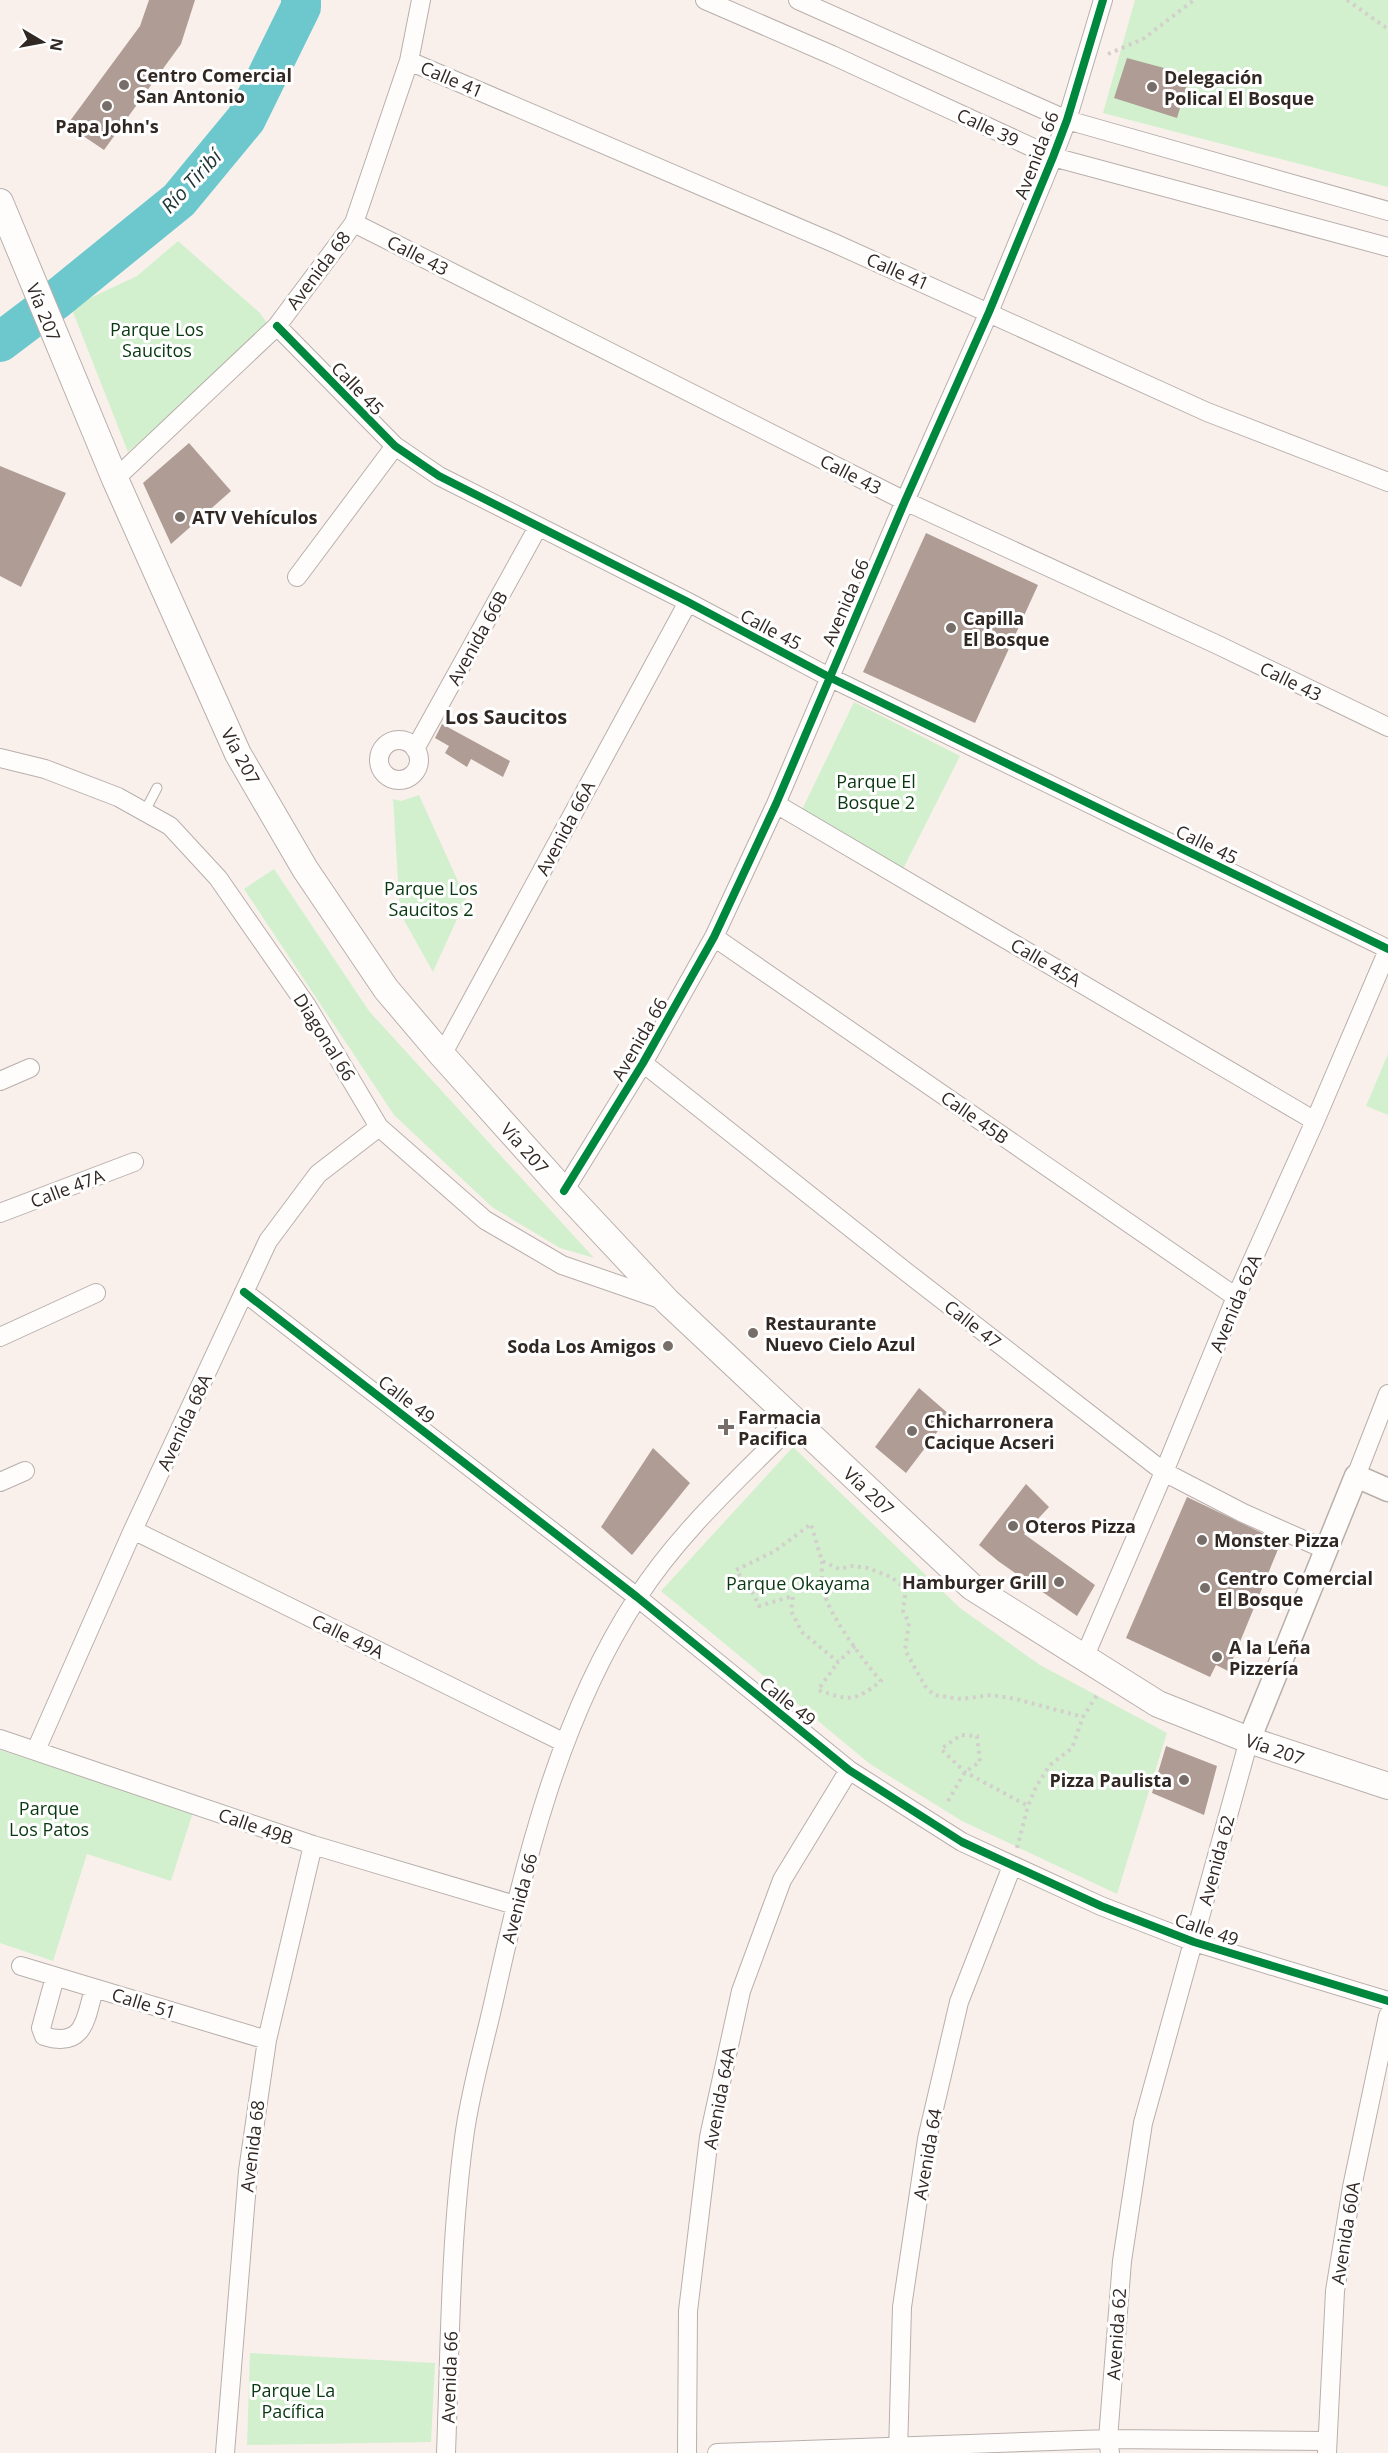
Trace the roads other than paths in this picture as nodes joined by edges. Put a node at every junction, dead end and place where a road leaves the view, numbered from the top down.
1 (421, 0) edge
2 (705, 0) edge
3 (798, 0) edge
4 (1103, 0) edge
5 (409, 61) junction
6 (1067, 120) junction
7 (1053, 157) junction
8 (0, 202) edge
9 (1388, 211) edge
10 (354, 223) junction
11 (1388, 247) edge
12 (989, 312) junction
13 (277, 326) junction
14 (395, 446) junction
15 (115, 479) junction
16 (1388, 482) edge
17 (905, 501) junction
18 (538, 527) junction
19 (297, 577) dead end
20 (688, 602) junction
21 (829, 677) junction
22 (1388, 727) edge
23 (415, 749) dead end
24 (0, 758) edge
25 (157, 788) dead end
26 (776, 804) junction
27 (145, 811) junction
28 (714, 937) junction
29 (1388, 949) edge
30 (442, 1055) junction
31 (643, 1063) junction
32 (30, 1068) dead end
33 (0, 1081) edge
34 (1315, 1120) junction
35 (379, 1127) junction
36 (134, 1162) dead end
37 (564, 1191) junction
38 (0, 1213) edge
39 (244, 1292) junction
40 (96, 1293) dead end
41 (1236, 1297) junction
42 (667, 1301) junction
43 (0, 1337) edge
44 (1388, 1394) edge
45 (795, 1422) junction
46 (25, 1471) dead end
47 (1164, 1472) junction
48 (1356, 1476) junction
49 (0, 1482) edge
50 (1388, 1490) edge
51 (133, 1530) junction
52 (1324, 1549) junction
53 (637, 1597) junction
54 (1084, 1658) junction
55 (0, 1738) edge
56 (1249, 1740) junction
57 (563, 1742) junction
58 (36, 1750) junction
59 (849, 1770) junction
60 (1388, 1786) edge
61 (313, 1845) junction
62 (1012, 1866) junction
63 (515, 1905) junction
64 (1194, 1942) junction
65 (21, 1966) dead end
66 (55, 1977) junction
67 (94, 1988) junction
68 (1388, 2001) edge
69 (1388, 2016) edge
70 (267, 2040) junction
71 (1109, 2446) edge
72 (1326, 2447) edge
73 (898, 2449) edge
74 (225, 2453) edge
75 (446, 2453) edge
76 (687, 2453) edge
77 (717, 2453) edge

1 - 5 street, Avenida 68
2 - 7 street, Calle 39
3 - 6 street
4 - 6 street, Avenida 66
5 - 10 street, Avenida 68
5 - 12 street, Calle 41
6 - 7 street, Avenida 66
6 - 9 street
7 - 11 street, Calle 39
7 - 12 street, Avenida 66
8 - 15 main road, Vía 207
10 - 13 street, Avenida 68
10 - 17 street, Calle 43
12 - 16 street, Calle 41
12 - 17 street, Avenida 66
13 - 14 street, Calle 45
13 - 15 street, Avenida 68
14 - 18 street, Calle 45
14 - 19 street
15 - 30 main road, Vía 207
17 - 21 street, Avenida 66
17 - 22 street, Calle 43
18 - 20 street, Calle 45
18 - 23 street, Avenida 66B
20 - 21 street, Calle 45
20 - 30 street, Avenida 66A
21 - 26 street, Avenida 66
21 - 29 street, Calle 45
24 - 27 street, Diagonal 66
25 - 27 lane
26 - 28 street, Avenida 66
26 - 34 street, Calle 45A
27 - 35 street, Diagonal 66
28 - 31 street, Avenida 66
28 - 41 street, Calle 45B
29 - 34 street, Avenida 62A
30 - 37 main road, Vía 207
31 - 37 street, Avenida 66
31 - 47 street, Calle 47
32 - 33 street
34 - 41 street, Avenida 62A
35 - 39 street, Avenida 68A
35 - 42 street, Diagonal 66
36 - 38 street, Calle 47A
37 - 42 main road, Vía 207
39 - 51 street, Avenida 68A
39 - 53 street, Calle 49
40 - 43 street
41 - 47 street, Avenida 62A
42 - 45 main road, Vía 207
44 - 48 street, Avenida 62
45 - 53 street, Avenida 66
45 - 54 main road, Vía 207
46 - 49 street
47 - 52 street, Calle 47
47 - 54 street, Avenida 62A
48 - 50 street
48 - 52 street, Avenida 62
51 - 57 street, Calle 49A
51 - 58 street, Avenida 68A
52 - 56 street, Avenida 62
53 - 57 street, Avenida 66
53 - 59 street, Calle 49
54 - 56 main road, Vía 207
55 - 58 street, Calle 49B
56 - 60 main road, Vía 207
56 - 64 street, Avenida 62
57 - 63 street, Avenida 66
58 - 61 street, Calle 49B
59 - 62 street, Calle 49
59 - 76 street, Avenida 64A
61 - 63 street, Calle 49B
61 - 70 street, Avenida 68
62 - 64 street, Calle 49
62 - 73 street, Avenida 64
63 - 75 street, Avenida 66
64 - 68 street, Calle 49
64 - 71 street, Avenida 62
65 - 66 street, Calle 51
66 - 67 street, Calle 51
66 - 67 street
67 - 70 street, Calle 51
69 - 72 street, Avenida 60A
70 - 74 street, Avenida 68
71 - 72 street
71 - 73 street
73 - 77 street

